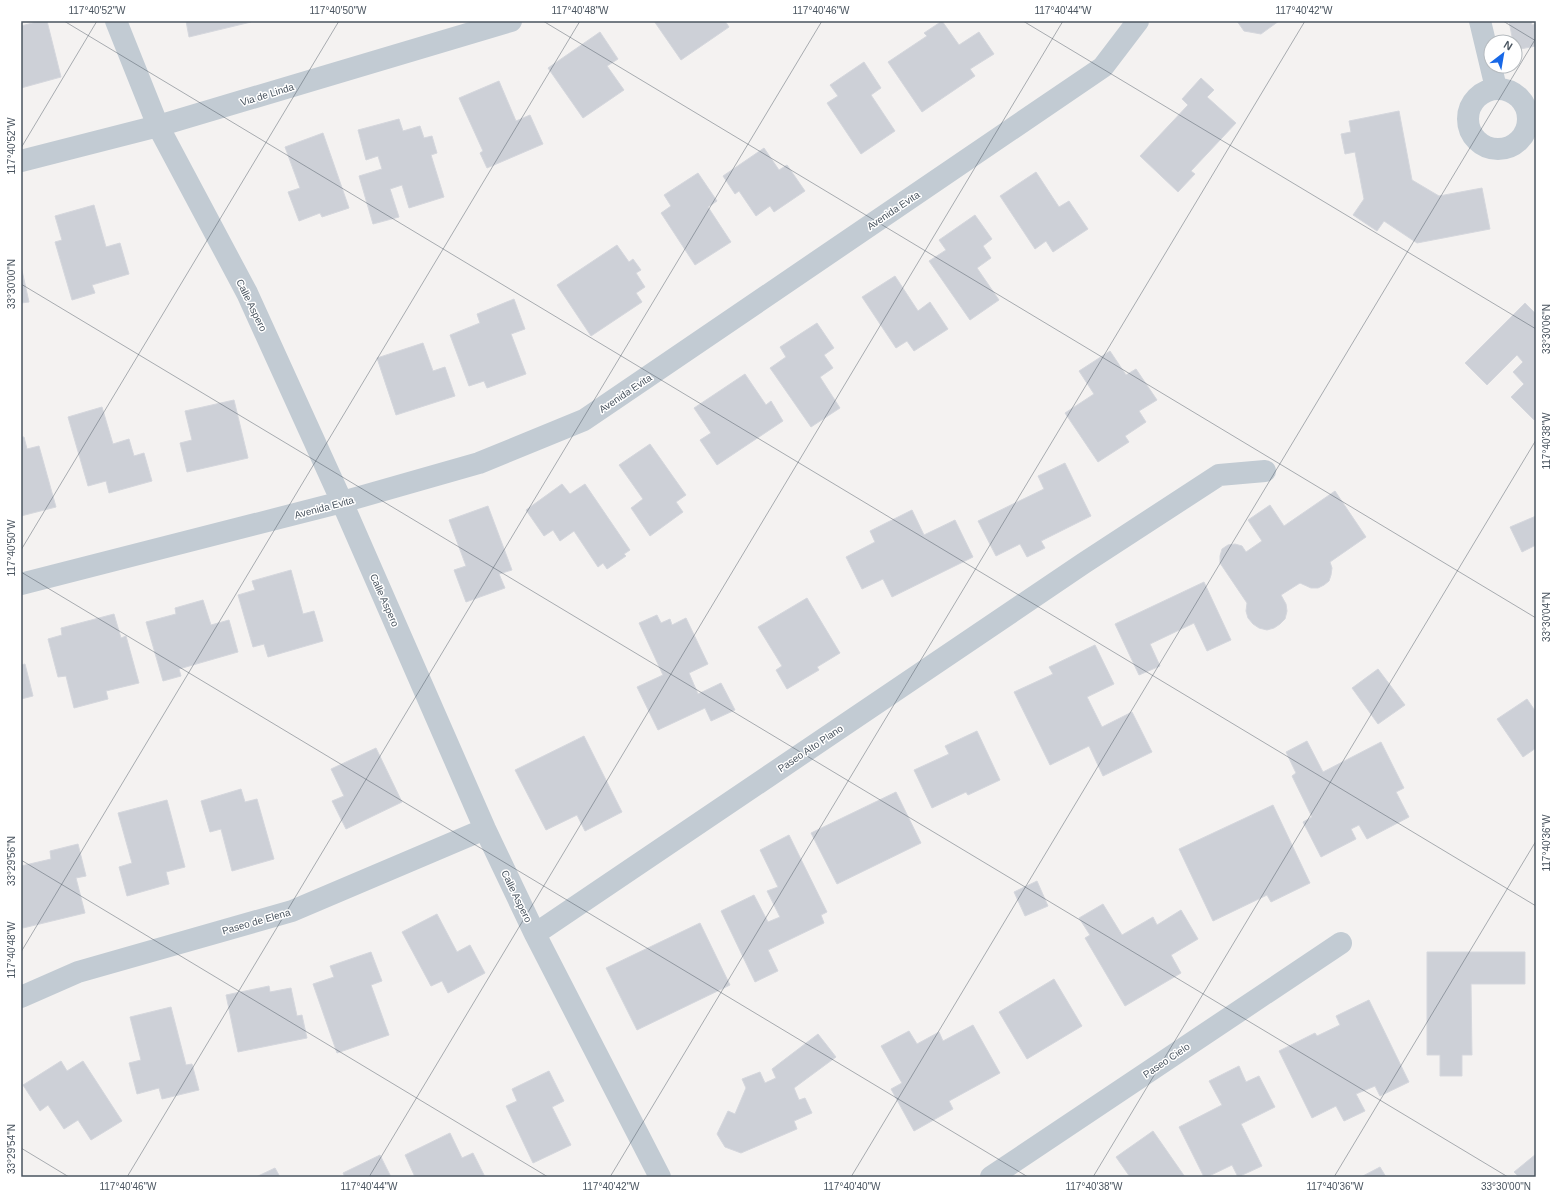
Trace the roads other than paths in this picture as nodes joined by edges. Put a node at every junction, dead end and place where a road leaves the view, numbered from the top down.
1 (116, 21) edge
2 (511, 21) edge
3 (1138, 21) edge
4 (1480, 21) edge
5 (1496, 88) dead end
6 (158, 126) junction
7 (21, 161) edge
8 (1265, 471) dead end
9 (342, 502) junction
10 (21, 584) edge
11 (485, 828) junction
12 (535, 934) junction
13 (1341, 943) dead end
14 (21, 996) edge
15 (656, 1176) edge
16 (991, 1177) edge

1 - 6 street, Calle Aspero
2 - 6 street, Via de Linda
3 - 9 street, Avenida Evita
4 - 5 street
6 - 7 street, Via de Linda
6 - 9 street, Calle Aspero
8 - 12 street, Paseo Alto Plano
9 - 10 street, Avenida Evita
9 - 11 street, Calle Aspero
11 - 12 street, Calle Aspero
11 - 14 street, Paseo de Elena
12 - 15 street, Calle Aspero
13 - 16 street, Paseo Cielo

